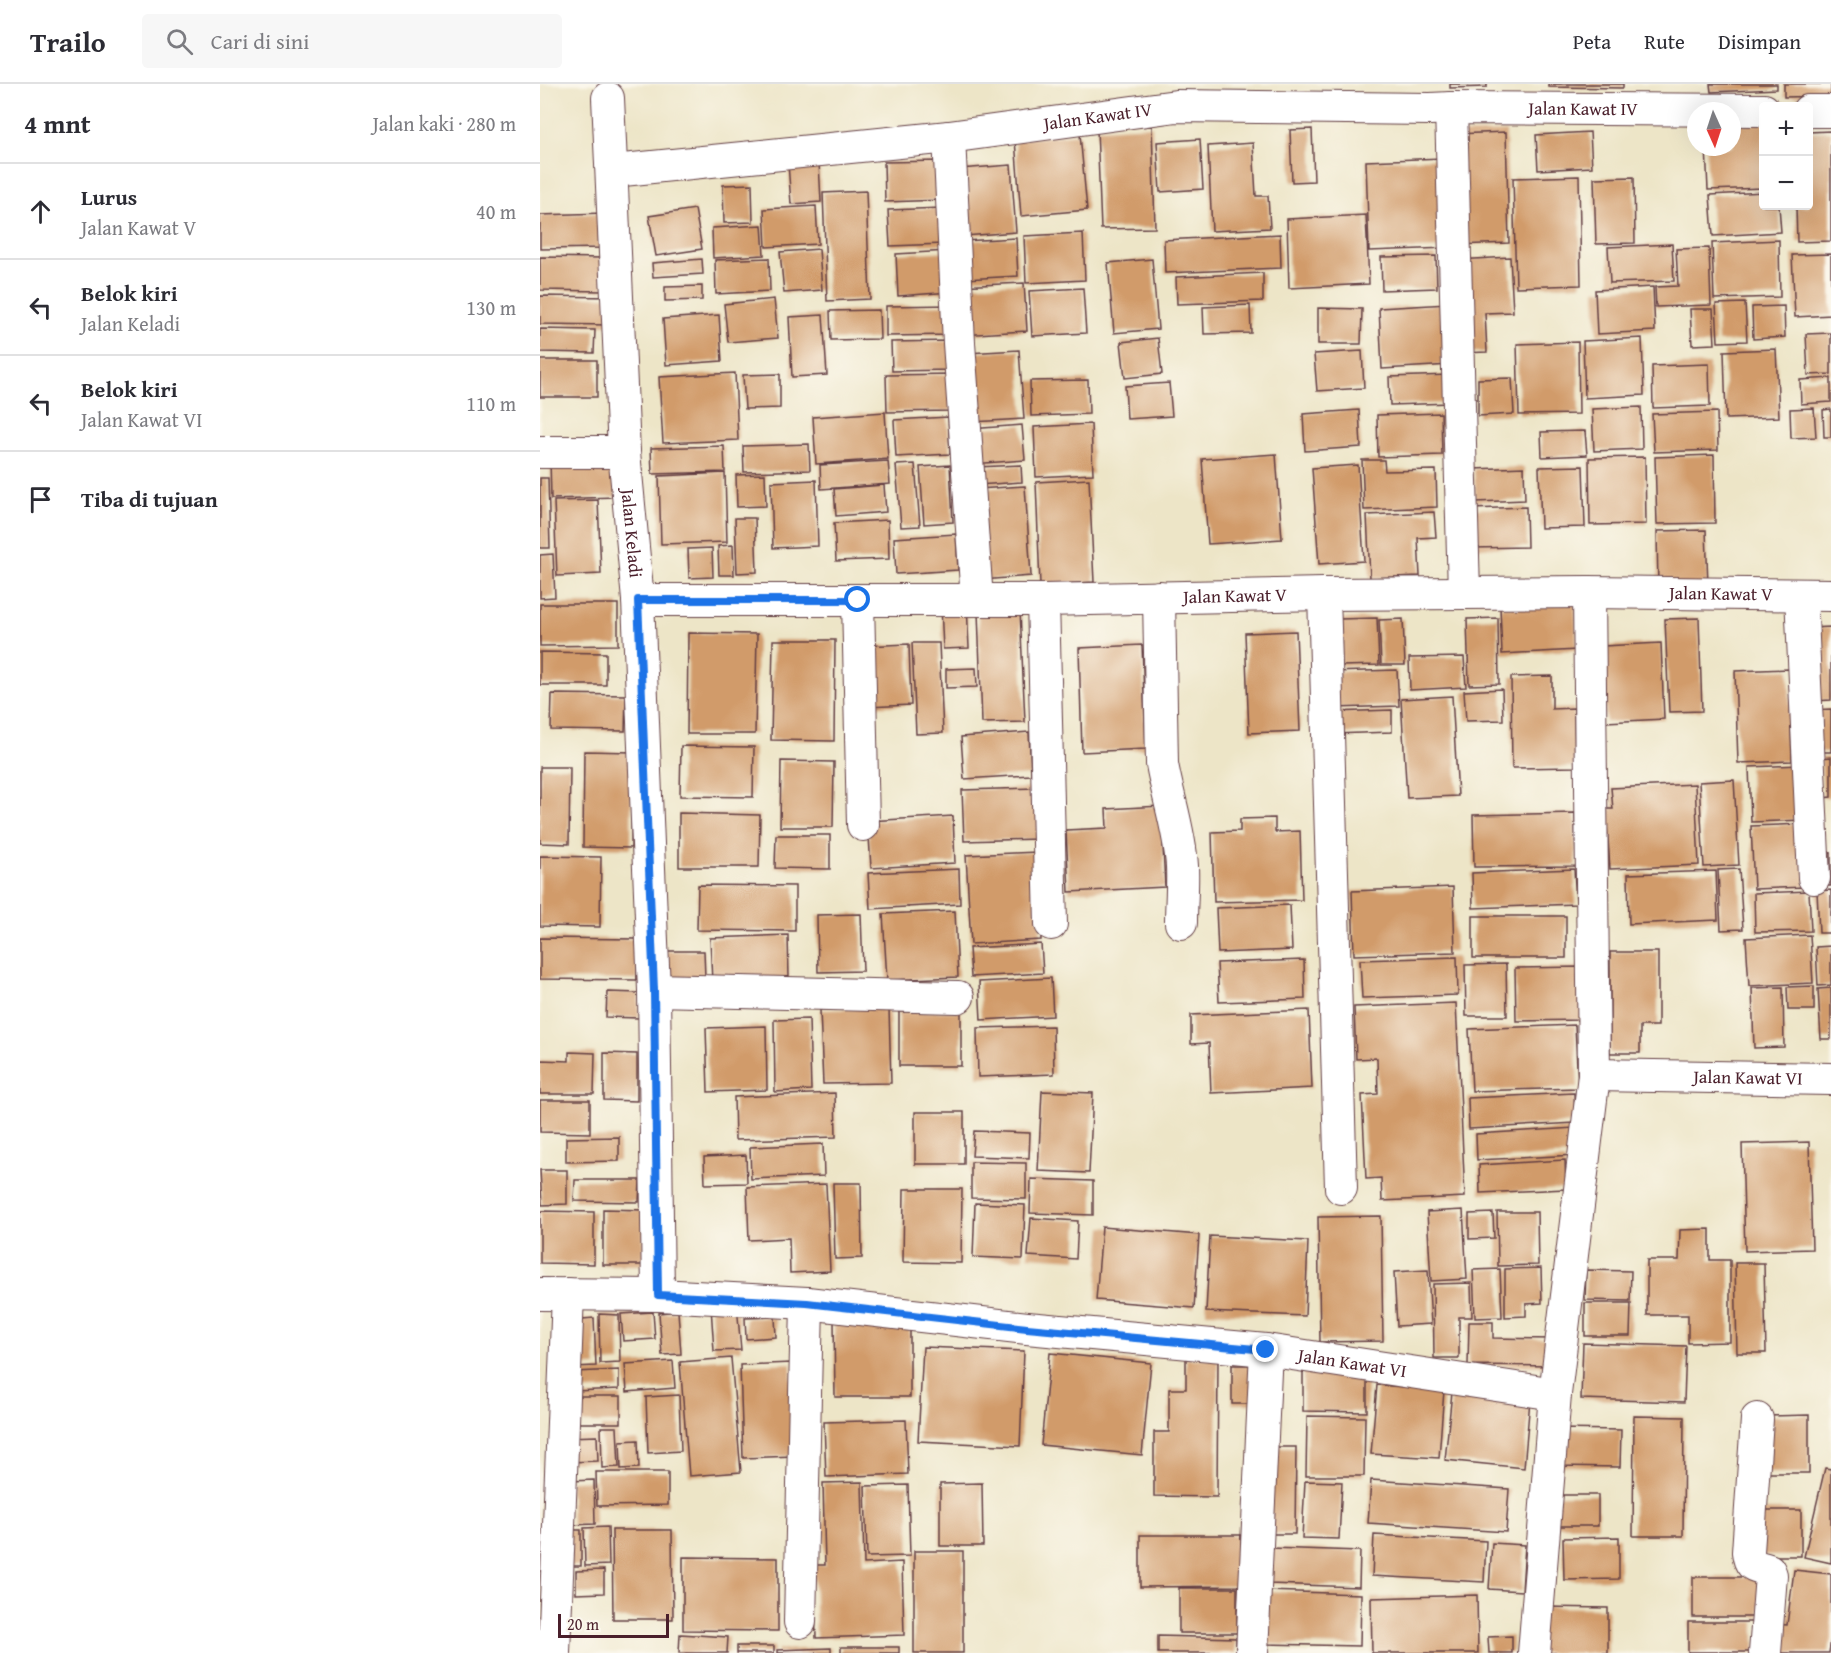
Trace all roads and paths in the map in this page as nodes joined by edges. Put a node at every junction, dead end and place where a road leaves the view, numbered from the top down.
1 (608, 98) dead end
2 (1451, 108) junction
3 (1759, 110) edge
4 (1813, 111) edge
5 (1831, 111) edge
6 (948, 136) junction
7 (613, 171) junction
8 (540, 452) edge
9 (624, 452) junction
10 (1589, 592) junction
11 (1464, 593) junction
12 (1324, 594) junction
13 (1816, 595) edge
14 (1159, 597) junction
15 (638, 600) junction
16 (858, 600) junction
17 (976, 600) junction
18 (1043, 600) junction
19 (862, 825) dead end
20 (1814, 878) dead end
21 (1181, 923) dead end
22 (1051, 924) dead end
23 (654, 990) junction
24 (958, 997) dead end
25 (1594, 1075) junction
26 (1831, 1079) edge
27 (1341, 1188) dead end
28 (554, 1294) edge
29 (658, 1295) junction
30 (807, 1303) junction
31 (1266, 1350) junction
32 (1555, 1394) junction
33 (1757, 1419) dead end
34 (800, 1622) dead end
35 (554, 1653) edge
36 (1252, 1653) edge
37 (1534, 1653) edge
38 (1765, 1653) edge

1 - 7 street, Jalan Keladi
2 - 3 street, Jalan Kawat IV
2 - 6 street, Jalan Kawat IV
2 - 11 street
4 - 5 street
6 - 7 street, Jalan Kawat IV
6 - 17 street
7 - 9 street, Jalan Keladi
8 - 9 street
9 - 15 street, Jalan Keladi
10 - 11 street, Jalan Kawat V
10 - 13 street, Jalan Kawat V
10 - 25 street
11 - 12 street, Jalan Kawat V
12 - 14 street, Jalan Kawat V
12 - 27 street
13 - 20 street
14 - 18 street, Jalan Kawat V
14 - 21 street
15 - 16 street, Jalan Kawat V
15 - 23 street, Jalan Keladi
16 - 17 street, Jalan Kawat V
16 - 19 street
17 - 18 street, Jalan Kawat V
18 - 22 street
23 - 24 street
23 - 29 street, Jalan Keladi
25 - 26 street, Jalan Kawat VI
25 - 32 street
28 - 29 street, Jalan Kawat VI
28 - 35 street
29 - 30 street, Jalan Kawat VI
30 - 31 street, Jalan Kawat VI
30 - 34 street
31 - 32 street, Jalan Kawat VI
31 - 36 street
32 - 37 street
33 - 38 street

